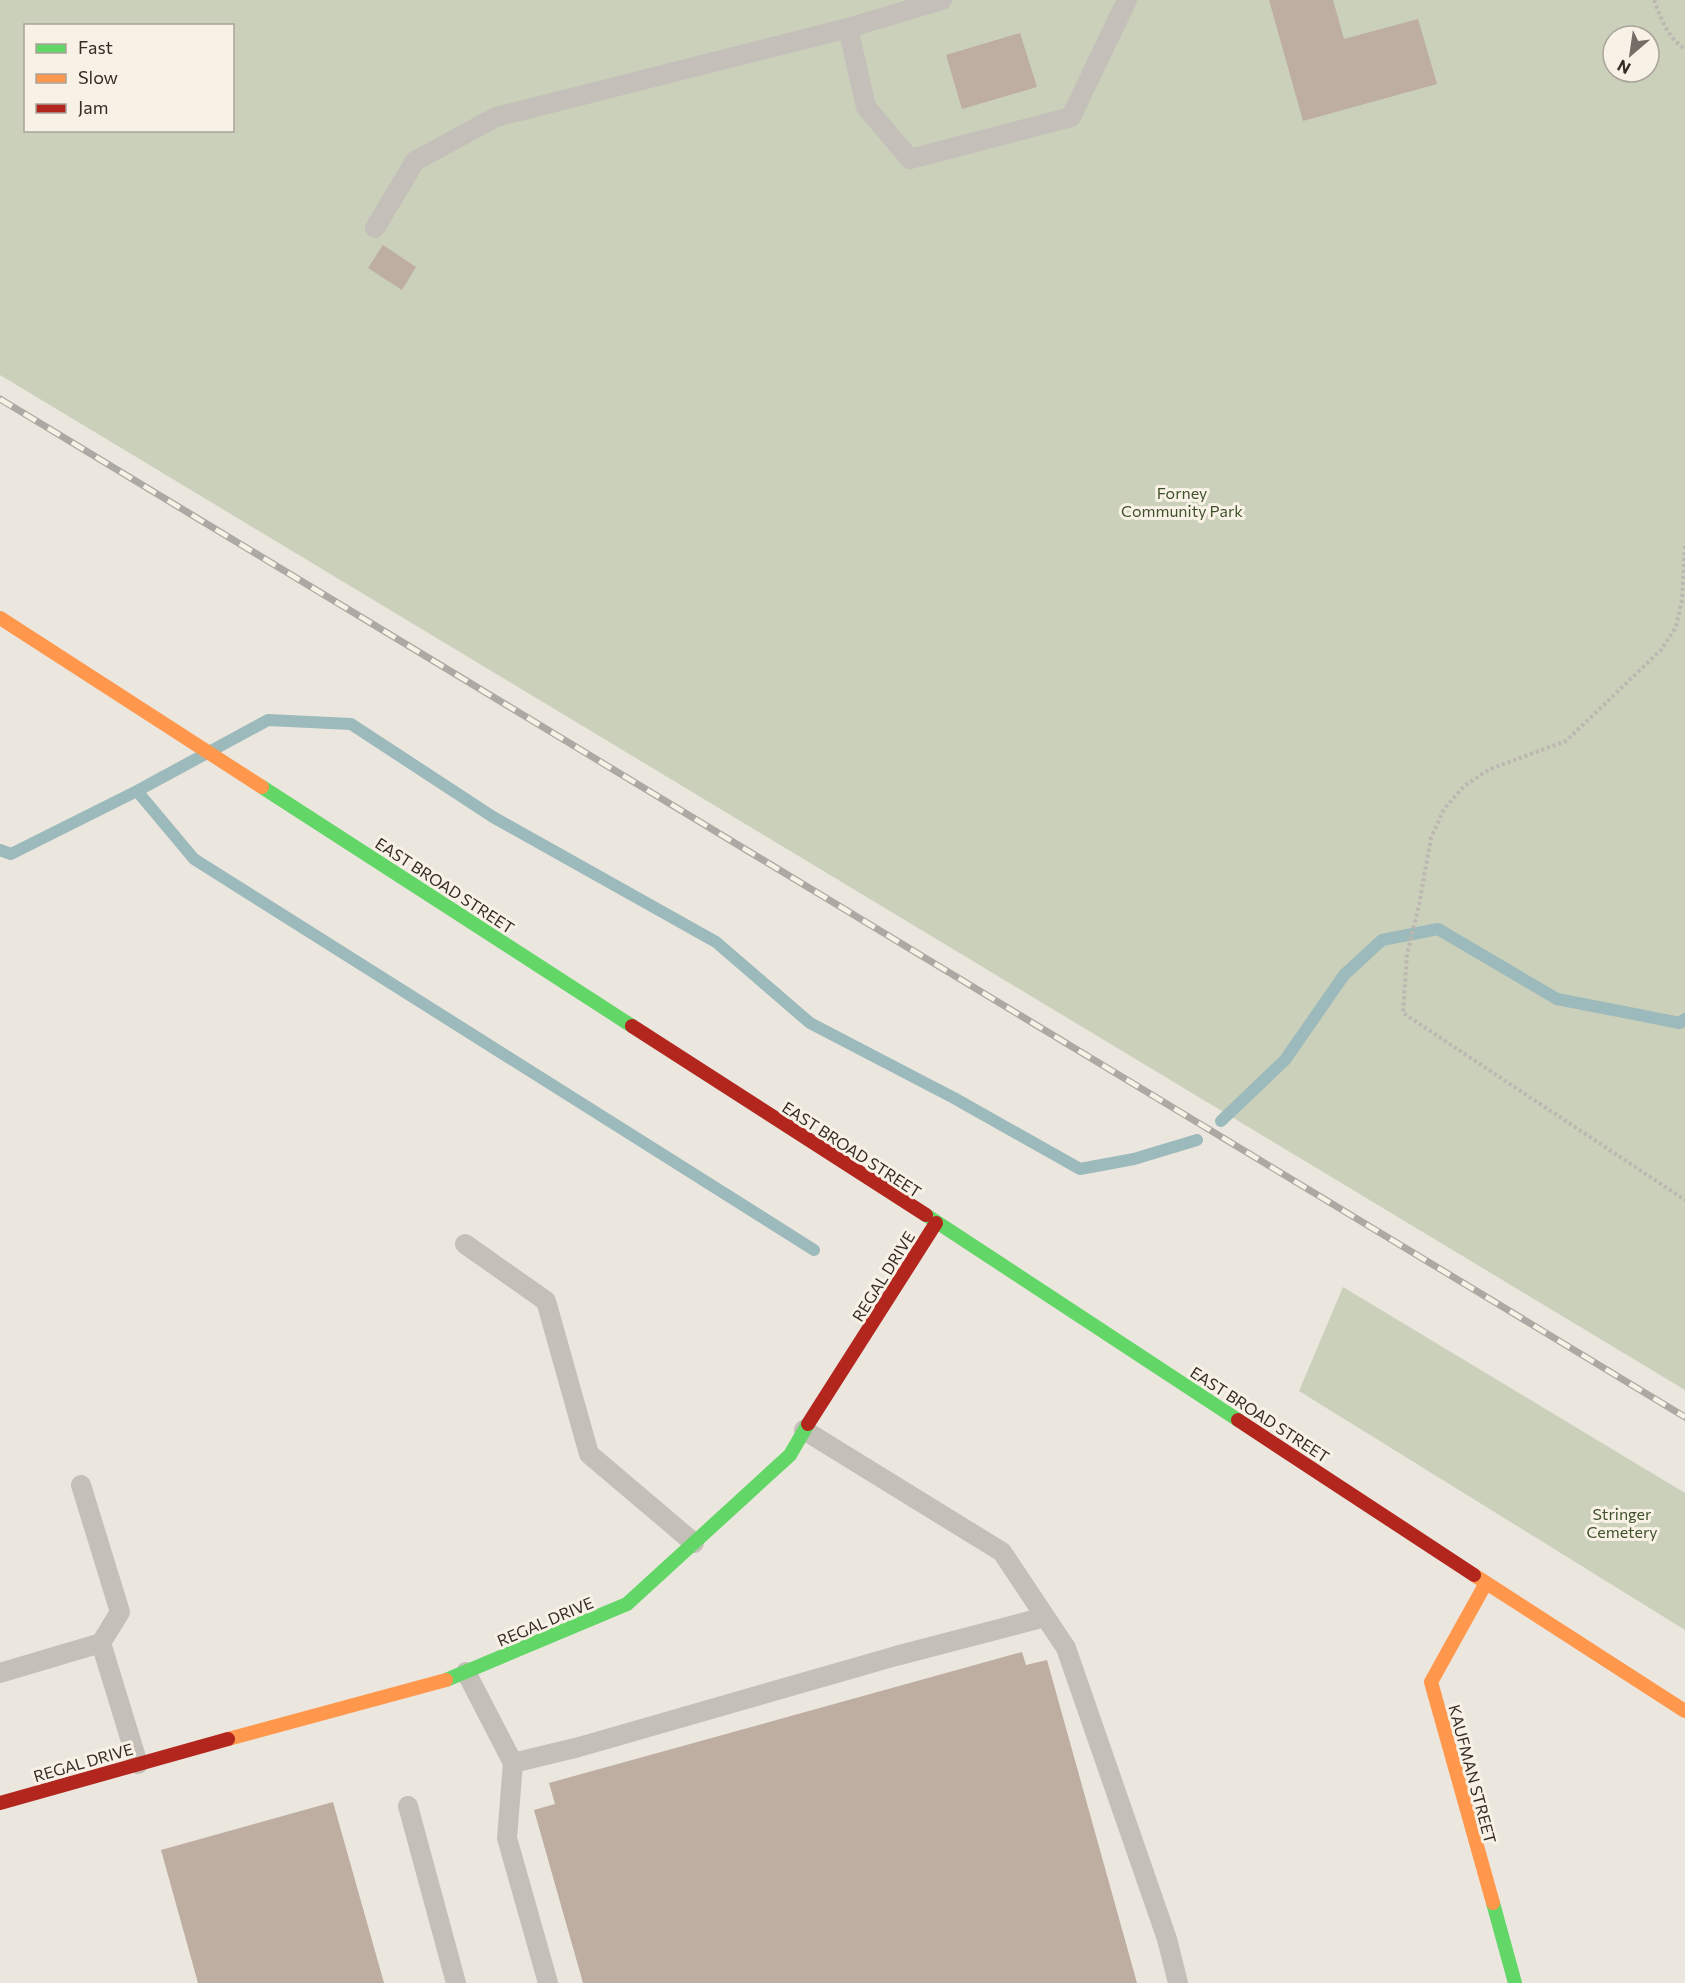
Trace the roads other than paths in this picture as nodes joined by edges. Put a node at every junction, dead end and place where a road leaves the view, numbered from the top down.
1 (942, 0) edge
2 (1127, 0) edge
3 (848, 28) junction
4 (375, 228) dead end
5 (0, 618) edge
6 (936, 1223) junction
7 (465, 1244) dead end
8 (804, 1430) junction
9 (81, 1485) dead end
10 (694, 1543) junction
11 (1486, 1583) junction
12 (1045, 1617) junction
13 (101, 1643) junction
14 (466, 1672) junction
15 (0, 1673) edge
16 (1685, 1712) edge
17 (513, 1763) junction
18 (138, 1764) junction
19 (0, 1803) edge
20 (408, 1806) dead end
21 (456, 1983) edge
22 (548, 1983) edge
23 (1178, 1983) edge
24 (1515, 1983) edge

1 - 3 lane
2 - 3 lane
3 - 4 lane
5 - 6 main road, EAST BROAD STREET
6 - 8 main road, REGAL DRIVE
6 - 11 main road, EAST BROAD STREET
7 - 10 lane
8 - 10 main road, REGAL DRIVE
8 - 12 lane
9 - 13 lane
10 - 14 main road, REGAL DRIVE
11 - 16 main road, EAST BROAD STREET
11 - 24 main road, KAUFMAN STREET
12 - 17 lane
12 - 23 lane
13 - 15 lane
13 - 18 lane
14 - 17 lane
14 - 18 main road, REGAL DRIVE
17 - 22 lane
18 - 19 main road, REGAL DRIVE
20 - 21 lane

